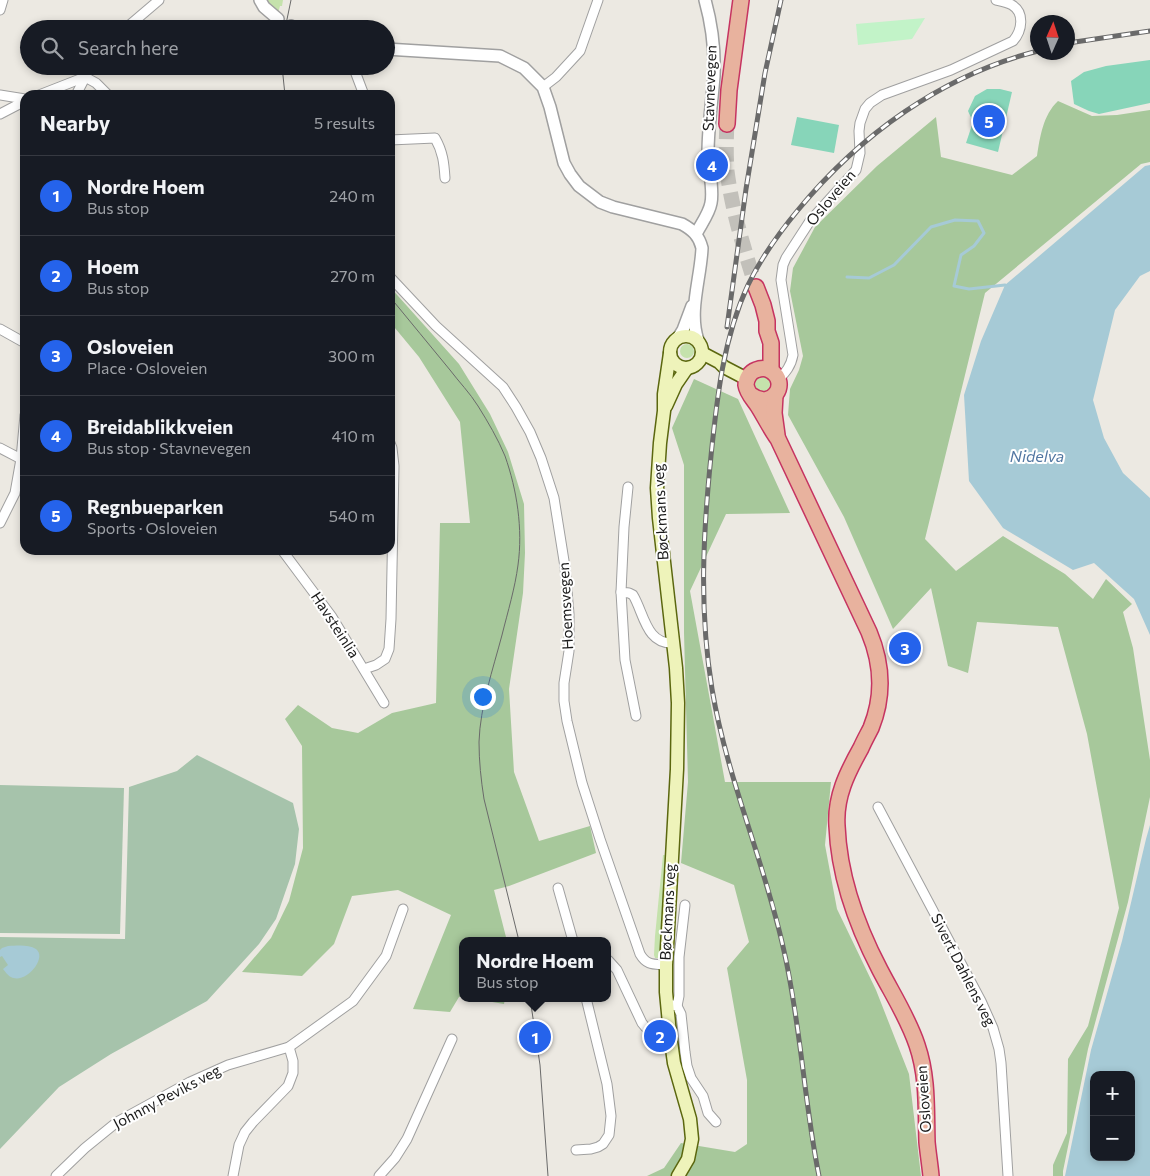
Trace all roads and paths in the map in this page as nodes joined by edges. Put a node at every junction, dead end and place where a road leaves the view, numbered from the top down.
1 (4, 0) edge
2 (159, 0) edge
3 (260, 0) edge
4 (598, 0) edge
5 (704, 0) edge
6 (741, 0) edge
7 (996, 0) edge
8 (0, 10) edge
9 (278, 19) dead end
10 (136, 20) edge
11 (395, 50) edge
12 (356, 75) edge
13 (84, 77) junction
14 (543, 87) junction
15 (52, 90) edge
16 (78, 90) edge
17 (103, 90) edge
18 (362, 90) edge
19 (0, 95) edge
20 (20, 99) edge
21 (20, 103) edge
22 (0, 114) edge
23 (727, 124) tunnel mouth
24 (395, 140) edge
25 (445, 178) dead end
26 (696, 234) junction
27 (395, 282) edge
28 (756, 287) tunnel mouth
29 (695, 299) junction
30 (0, 329) edge
31 (767, 331) junction
32 (678, 338) junction
33 (20, 339) edge
34 (698, 340) junction
35 (670, 354) junction
36 (696, 361) junction
37 (750, 376) junction
38 (775, 382) junction
39 (750, 395) junction
40 (664, 411) junction
41 (778, 439) junction
42 (0, 448) edge
43 (20, 458) edge
44 (20, 465) edge
45 (628, 487) dead end
46 (0, 523) edge
47 (286, 555) edge
48 (392, 555) edge
49 (621, 592) junction
50 (674, 643) junction
51 (364, 669) junction
52 (384, 703) dead end
53 (636, 716) dead end
54 (878, 807) dead end
55 (558, 888) dead end
56 (685, 905) dead end
57 (403, 909) dead end
58 (572, 937) edge
59 (611, 964) edge
60 (666, 965) junction
61 (587, 1002) edge
62 (672, 1005) junction
63 (670, 1034) junction
64 (452, 1039) dead end
65 (289, 1047) junction
66 (716, 1122) dead end
67 (576, 1150) dead end
68 (56, 1176) edge
69 (233, 1176) edge
70 (379, 1176) edge
71 (678, 1176) edge
72 (931, 1176) edge
73 (1008, 1176) edge

1 - 8 street
2 - 10 street
3 - 9 street
4 - 14 street
5 - 26 street, Stavnevegen
6 - 23 highway
7 - 38 street, Osloveien
11 - 14 street
12 - 18 street
13 - 15 street
13 - 16 street
13 - 17 street
14 - 26 street
19 - 20 street
21 - 22 street
24 - 25 street
26 - 29 street
27 - 60 street, Hoemsvegen
28 - 31 highway, Osloveien
29 - 32 street
29 - 34 street
30 - 33 street
31 - 37 highway, Osloveien
31 - 38 highway, Osloveien
32 - 34 main road
32 - 35 main road
34 - 36 main road
35 - 36 main road
35 - 40 main road, Bøckmans veg
36 - 37 main road
36 - 40 main road, Bøckmans veg
37 - 38 highway
37 - 39 highway
38 - 39 highway
38 - 41 highway, Osloveien
39 - 41 highway, Osloveien
40 - 50 main road, Bøckmans veg
41 - 72 highway, Osloveien
42 - 43 street
44 - 46 street
45 - 49 street
47 - 51 street, Havsteinlia
48 - 51 street
49 - 50 street
49 - 53 street
50 - 60 main road, Bøckmans veg
51 - 52 street, Havsteinlia
54 - 73 street, Sivert Dahlens veg
55 - 58 street
56 - 62 street
57 - 65 street, Johnny Peviks veg
59 - 63 street
60 - 62 main road, Bøckmans veg
61 - 67 street
62 - 63 main road, Bøckmans veg
62 - 66 street
63 - 71 main road, Bøckmans veg
64 - 70 street
65 - 68 street, Johnny Peviks veg
65 - 69 street

